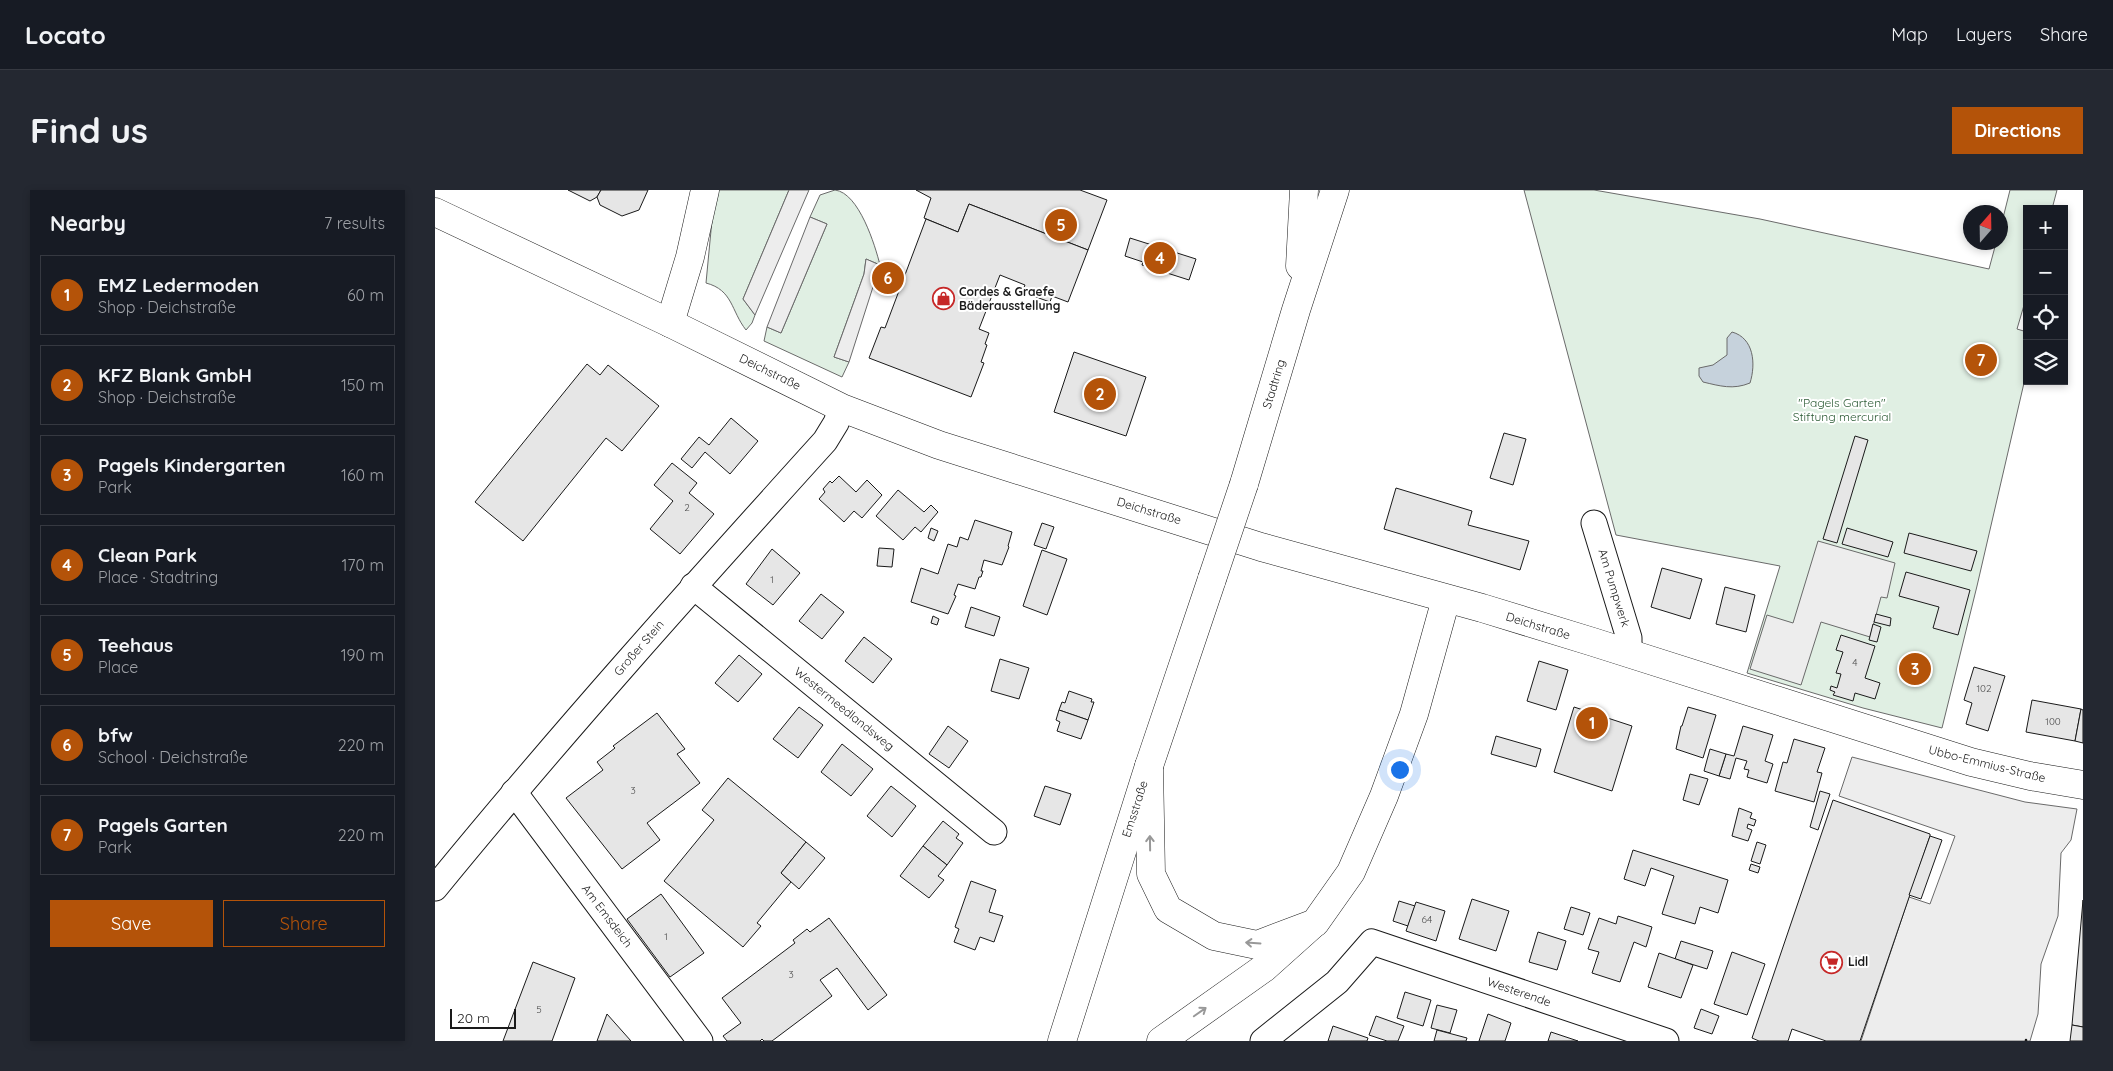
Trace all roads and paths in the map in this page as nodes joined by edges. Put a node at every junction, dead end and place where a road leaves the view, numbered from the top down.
1 (705, 190) edge
2 (1304, 190) edge
3 (1335, 190) edge
4 (435, 212) edge
5 (1296, 310) junction
6 (670, 323) junction
7 (843, 408) junction
8 (1595, 523) dead end
9 (1212, 579) joint
10 (693, 586) junction
11 (1446, 599) junction
12 (1629, 653) junction
13 (1891, 738) joint
14 (1149, 766) junction
15 (2083, 785) edge
16 (514, 792) junction
17 (994, 832) dead end
18 (435, 888) edge
19 (1315, 922) junction
20 (699, 1041) edge
21 (1062, 1041) edge
22 (1161, 1041) edge
23 (1263, 1041) edge
24 (1666, 1041) edge

1 - 6 main road
2 - 5 main road
3 - 5 main road, Stadtring
4 - 6 main road, Deichstraße
5 - 9 main road, Stadtring, bridge
6 - 7 main road, Deichstraße
7 - 10 street, Großer Stein
7 - 11 main road, Deichstraße
8 - 12 street, Am Pumpwerk
9 - 14 main road, Emsstraße
10 - 16 street, Großer Stein
10 - 17 street, Westermeedlandsweg
11 - 12 main road, Deichstraße
11 - 19 main road
12 - 13 main road, Deichstraße
13 - 15 main road, Ubbo-Emmius-Straße
19 -> 14 main road
14 - 21 main road, Emsstraße
16 - 18 street, Großer Stein
16 - 20 street, Am Emsdeich
22 -> 19 main road
23 - 24 street, Westerende

